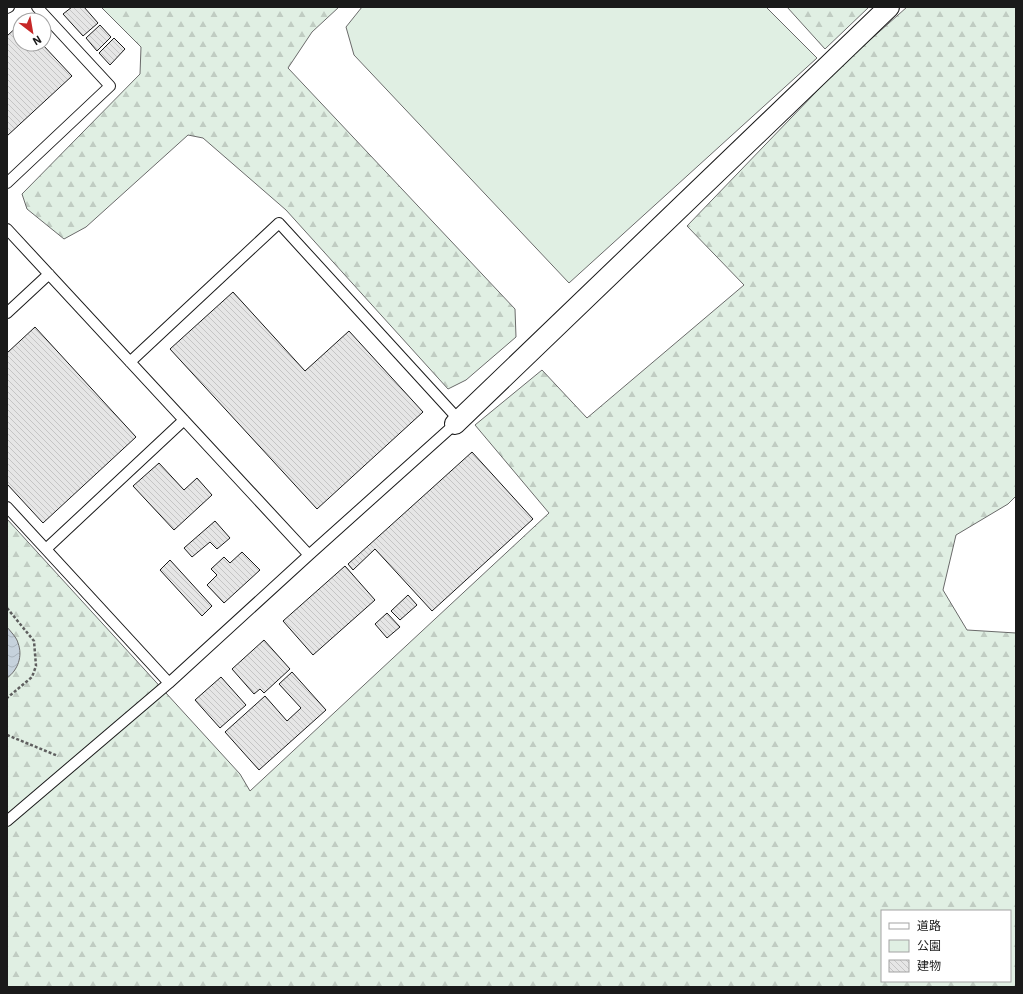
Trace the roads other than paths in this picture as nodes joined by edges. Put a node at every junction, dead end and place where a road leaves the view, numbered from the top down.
1 (37, 7) edge
2 (889, 7) edge
3 (7, 182) edge
4 (7, 229) edge
5 (49, 274) junction
6 (7, 313) edge
7 (130, 362) junction
8 (184, 420) junction
9 (457, 422) junction
10 (7, 506) edge
11 (46, 549) junction
12 (309, 555) junction
13 (169, 683) junction
14 (7, 821) edge

1 - 3 lane
2 - 9 street
4 - 5 lane
5 - 6 lane
5 - 7 lane
7 - 8 lane
7 - 9 lane
8 - 11 lane
8 - 12 lane
9 - 12 lane
10 - 11 lane
11 - 13 lane
12 - 13 lane
13 - 14 lane

